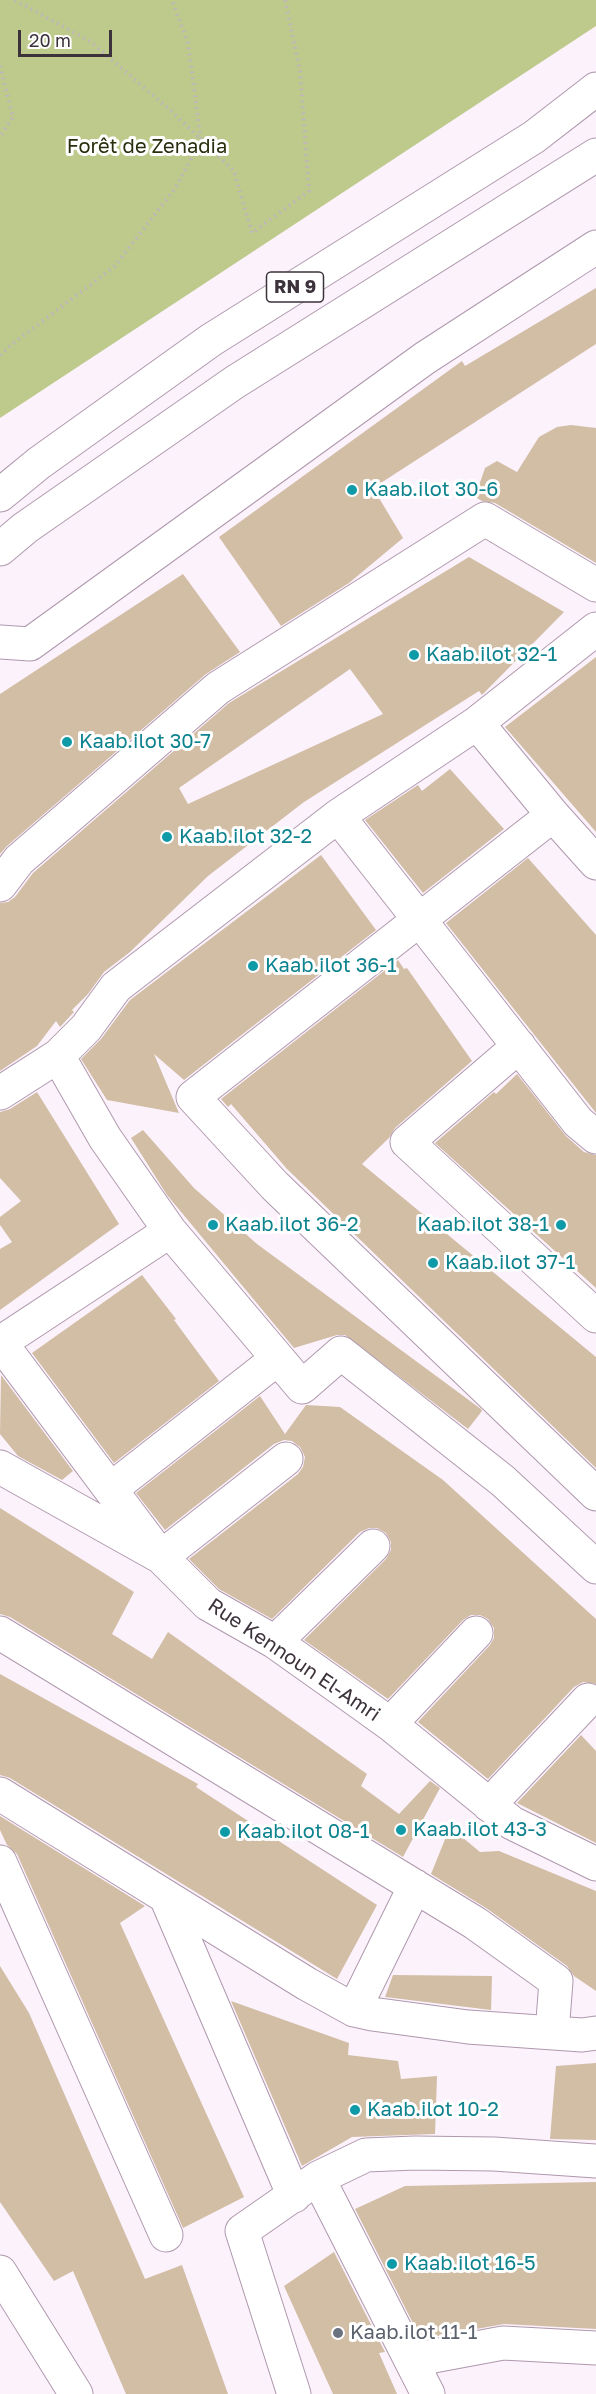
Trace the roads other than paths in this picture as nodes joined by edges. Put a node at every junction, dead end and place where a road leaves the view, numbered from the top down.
1 (596, 89) edge
2 (596, 155) edge
3 (596, 247) edge
4 (0, 495) edge
5 (0, 549) edge
6 (596, 585) edge
7 (596, 629) edge
8 (0, 642) edge
9 (477, 723) junction
10 (553, 815) junction
11 (338, 816) junction
12 (596, 863) edge
13 (0, 885) edge
14 (419, 919) junction
15 (519, 1046) junction
16 (58, 1056) junction
17 (0, 1093) edge
18 (596, 1137) edge
19 (170, 1231) junction
20 (596, 1316) edge
21 (0, 1343) edge
22 (277, 1359) junction
23 (286, 1459) dead end
24 (0, 1467) edge
25 (111, 1489) junction
26 (596, 1494) edge
27 (373, 1545) dead end
28 (160, 1557) junction
29 (596, 1567) edge
30 (0, 1633) edge
31 (476, 1633) dead end
32 (275, 1642) junction
33 (588, 1700) dead end
34 (390, 1724) junction
35 (0, 1794) edge
36 (489, 1805) junction
37 (0, 1862) edge
38 (596, 1864) edge
39 (414, 1886) junction
40 (166, 1897) junction
41 (354, 2010) junction
42 (552, 2032) junction
43 (596, 2033) edge
44 (596, 2161) edge
45 (306, 2187) junction
46 (166, 2235) dead end
47 (0, 2272) edge
48 (596, 2348) edge
49 (412, 2360) junction
50 (76, 2394) edge
51 (294, 2394) edge
52 (428, 2394) edge

1 - 4 street, RN 9
2 - 5 street
3 - 8 street
6 - 13 street
7 - 9 street
9 - 10 street
9 - 11 street
10 - 12 street
10 - 14 street
11 - 14 street
11 - 16 street
14 - 15 street
14 - 26 street
15 - 18 street
15 - 20 street
16 - 17 street
16 - 19 street
19 - 21 street
19 - 22 street
21 - 25 street, Rue Kennoun El-Amri
22 - 25 street
22 - 29 street
23 - 28 street
24 - 28 street
25 - 28 street, Rue Kennoun El-Amri
27 - 32 street
28 - 32 street, Rue Kennoun El-Amri
30 - 39 street
31 - 34 street
32 - 34 street, Rue Kennoun El-Amri
33 - 36 street
34 - 36 street, Rue Kennoun El-Amri
35 - 40 street
36 - 38 street, Rue Kennoun El-Amri
37 - 46 street
39 - 41 street
39 - 42 street
40 - 41 street
40 - 45 street
41 - 42 street
42 - 43 street
44 - 45 street
45 - 49 street
45 - 51 street
47 - 50 street
48 - 49 street
49 - 52 street

